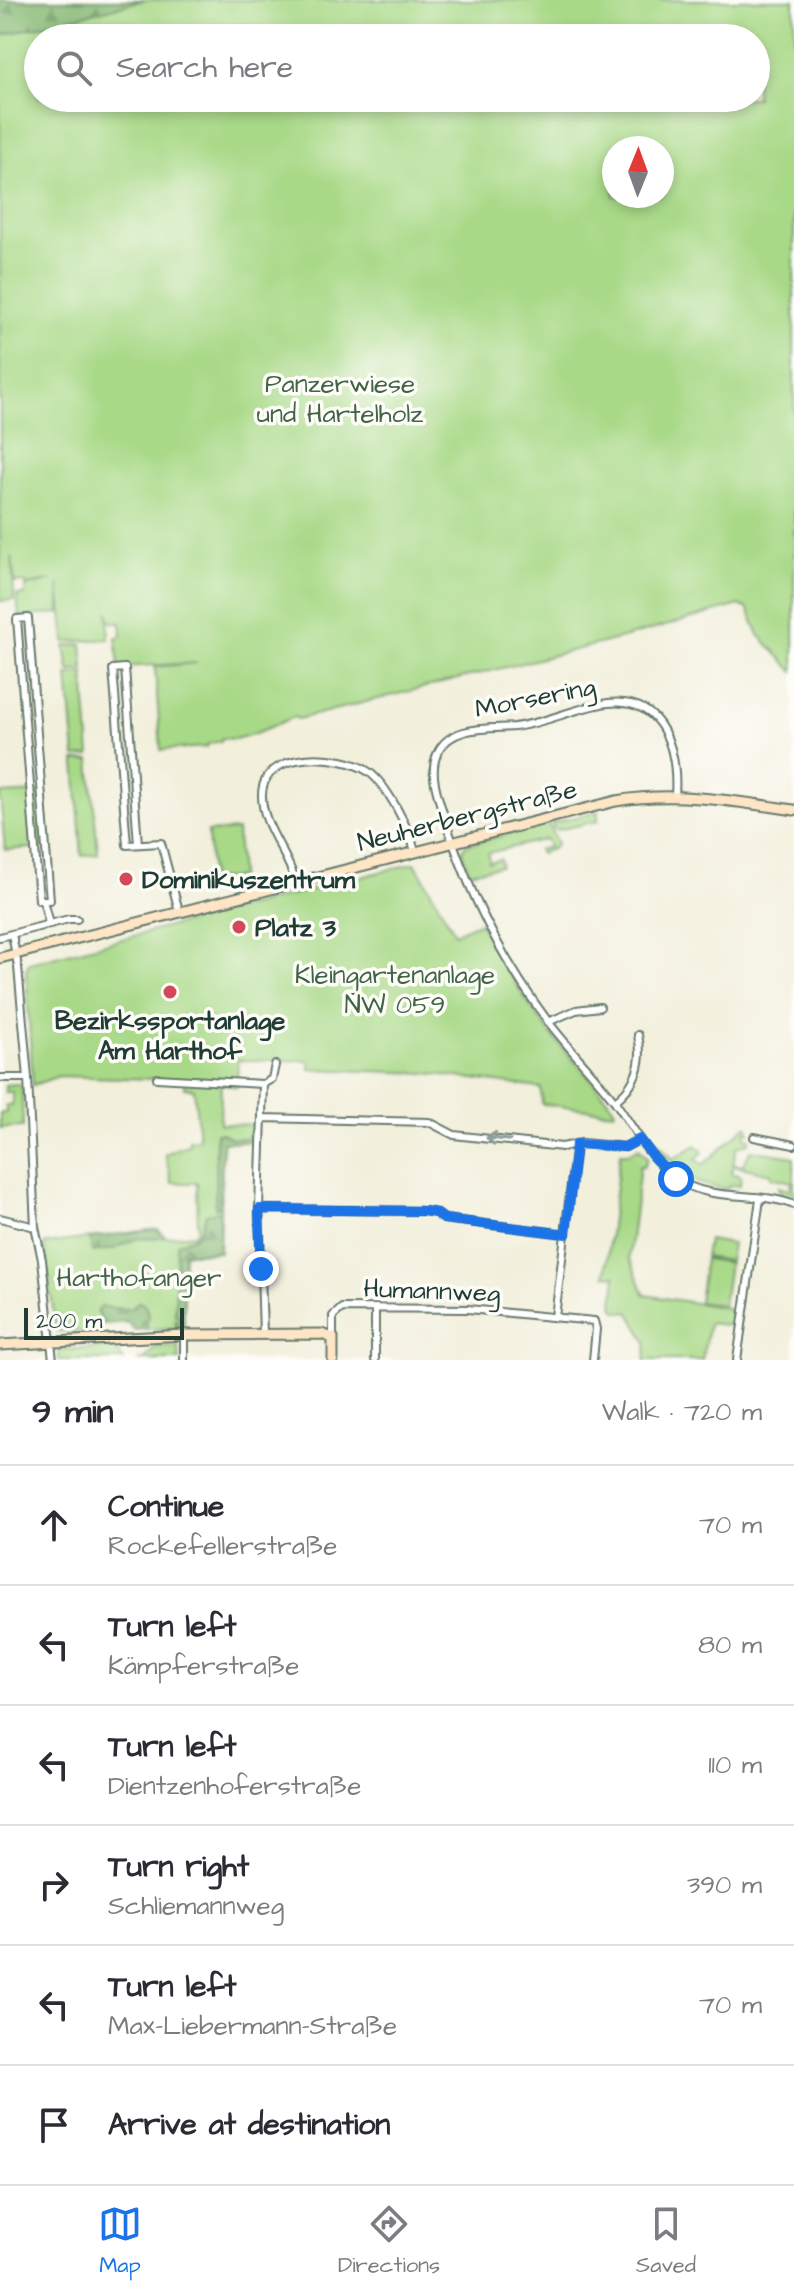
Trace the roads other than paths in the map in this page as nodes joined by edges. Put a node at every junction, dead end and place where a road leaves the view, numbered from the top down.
1 (32, 667) junction
2 (21, 668) junction
3 (39, 753) junction
4 (27, 754) junction
5 (131, 755) junction
6 (119, 756) junction
7 (675, 796) junction
8 (794, 810) edge
9 (44, 820) junction
10 (32, 821) junction
11 (453, 842) junction
12 (138, 844) junction
13 (415, 851) junction
14 (46, 853) junction
15 (35, 854) junction
16 (295, 881) junction
17 (43, 900) junction
18 (179, 911) junction
19 (77, 919) dead end
20 (49, 924) junction
21 (12, 934) junction
22 (0, 937) edge
23 (15, 954) junction
24 (0, 958) edge
25 (600, 1007) dead end
26 (548, 1022) junction
27 (638, 1035) dead end
28 (275, 1065) dead end
29 (0, 1078) edge
30 (28, 1078) junction
31 (157, 1078) dead end
32 (263, 1084) junction
33 (615, 1101) junction
34 (262, 1118) junction
35 (754, 1137) dead end
36 (640, 1139) junction
37 (576, 1144) junction
38 (794, 1145) edge
39 (760, 1199) junction
40 (794, 1205) edge
41 (259, 1209) junction
42 (0, 1218) edge
43 (35, 1227) junction
44 (566, 1234) junction
45 (375, 1308) junction
46 (555, 1317) junction
47 (263, 1334) junction
48 (184, 1335) junction
49 (333, 1338) junction
50 (52, 1342) junction
51 (0, 1345) edge
52 (53, 1360) edge
53 (184, 1360) edge
54 (333, 1360) edge
55 (375, 1360) edge
56 (593, 1360) edge
57 (737, 1360) edge

1 - 2 street
1 - 2 street
1 - 3 street
2 - 4 street
3 - 4 street
3 - 9 street
4 - 10 street
5 - 6 street
5 - 6 street
5 - 12 street
6 - 12 street
7 - 8 main road, Neuherbergstraße
7 - 11 main road, Neuherbergstraße
7 - 11 street, Morsering
9 - 10 street
9 - 14 street
10 - 15 street
11 - 13 main road, Neuherbergstraße
11 - 26 street, Morsering
12 - 18 street
13 - 16 main road, Neuherbergstraße
13 - 16 street
14 - 15 street
14 - 17 street
15 - 17 street
16 - 18 main road, Neuherbergstraße
17 - 20 street
18 - 23 main road, Neuherbergstraße
19 - 20 street
20 - 21 street
21 - 22 street
21 - 23 street
23 - 24 main road, Neuherbergstraße
23 - 30 street
25 - 26 street
26 - 33 street, Morsering
27 - 33 street
28 - 32 street
29 - 30 street
30 - 43 street
31 - 32 street
32 - 34 street
33 - 36 street, Morsering
37 -> 34 street
34 - 41 street
35 - 38 street
36 - 37 street
36 - 39 street, Morsering
37 - 44 street
39 - 40 street, Morsering
39 - 57 street
41 - 44 street
41 - 47 street
42 - 43 street
43 - 50 street
44 - 46 street
45 - 46 street, Humannweg
45 - 49 street, Humannweg
45 - 55 street
46 - 56 street, Humannweg
47 - 48 main road
47 - 49 main road
48 - 50 main road
48 - 53 street
49 - 54 main road
50 - 51 main road
50 - 52 street

